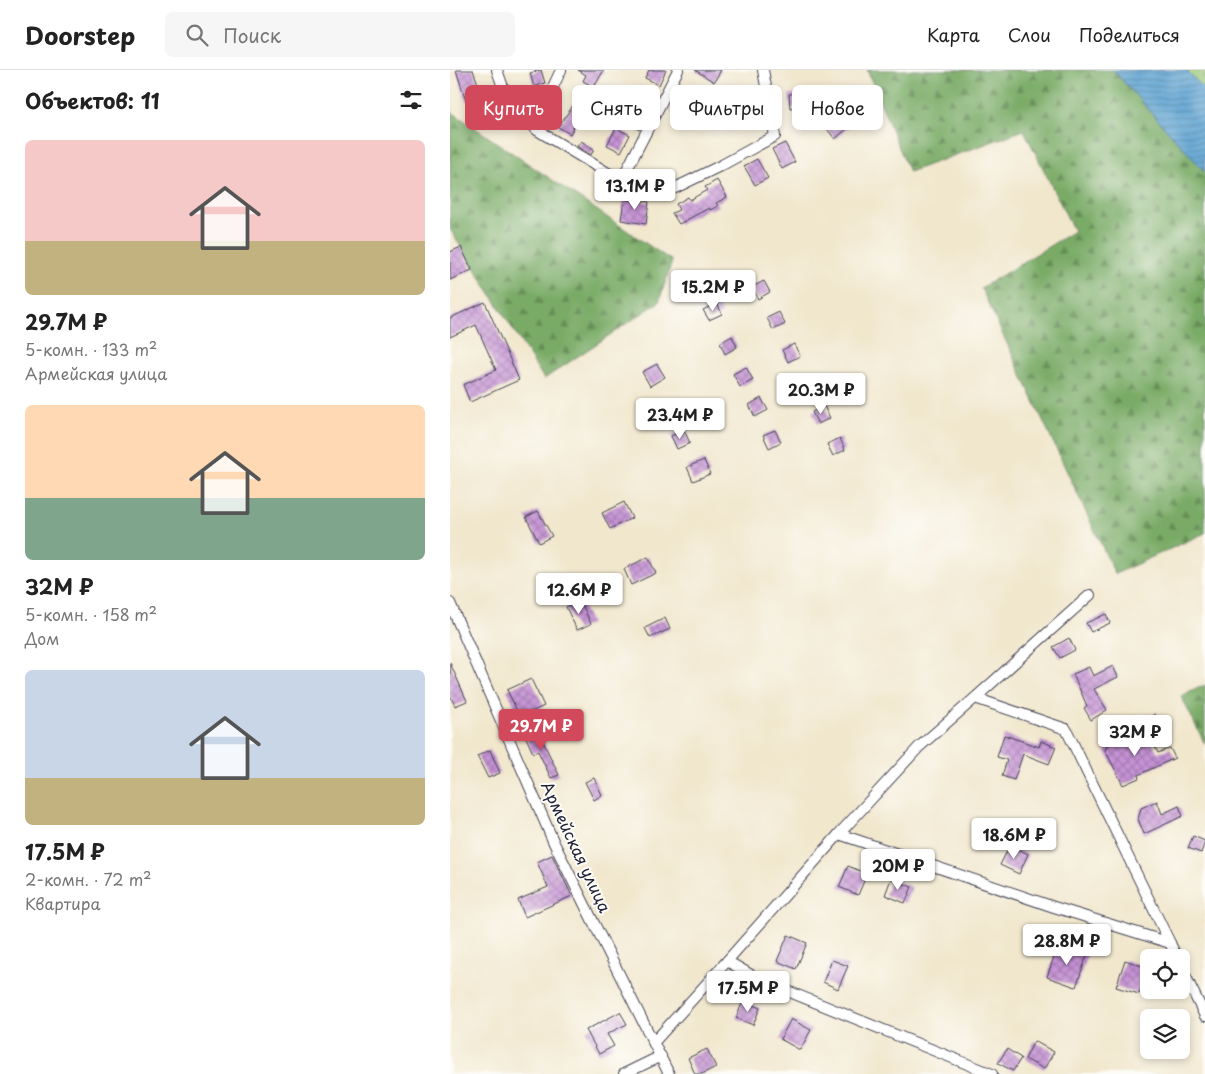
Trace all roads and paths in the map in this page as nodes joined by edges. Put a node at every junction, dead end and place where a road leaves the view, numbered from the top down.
1 (498, 70) edge
2 (561, 70) edge
3 (678, 70) edge
4 (763, 70) edge
5 (502, 85) edge
6 (554, 85) edge
7 (539, 130) edge
8 (621, 181) junction
9 (1090, 595) dead end
10 (450, 603) edge
11 (975, 698) junction
12 (838, 834) junction
13 (1170, 943) junction
14 (1173, 949) edge
15 (726, 961) junction
16 (1190, 985) edge
17 (1205, 1016) edge
18 (654, 1042) junction
19 (661, 1056) junction
20 (624, 1074) edge
21 (669, 1074) edge
22 (992, 1074) edge

1 - 5 street
2 - 6 street
3 - 8 street
4 - 8 street
7 - 8 street
9 - 11 street
10 - 18 street, Армейская улица
11 - 12 street
11 - 13 street
12 - 13 street
12 - 15 street
13 - 14 street
15 - 18 street
15 - 22 street
16 - 17 street
18 - 19 street, Армейская улица
19 - 20 street
19 - 21 street, Армейская улица

